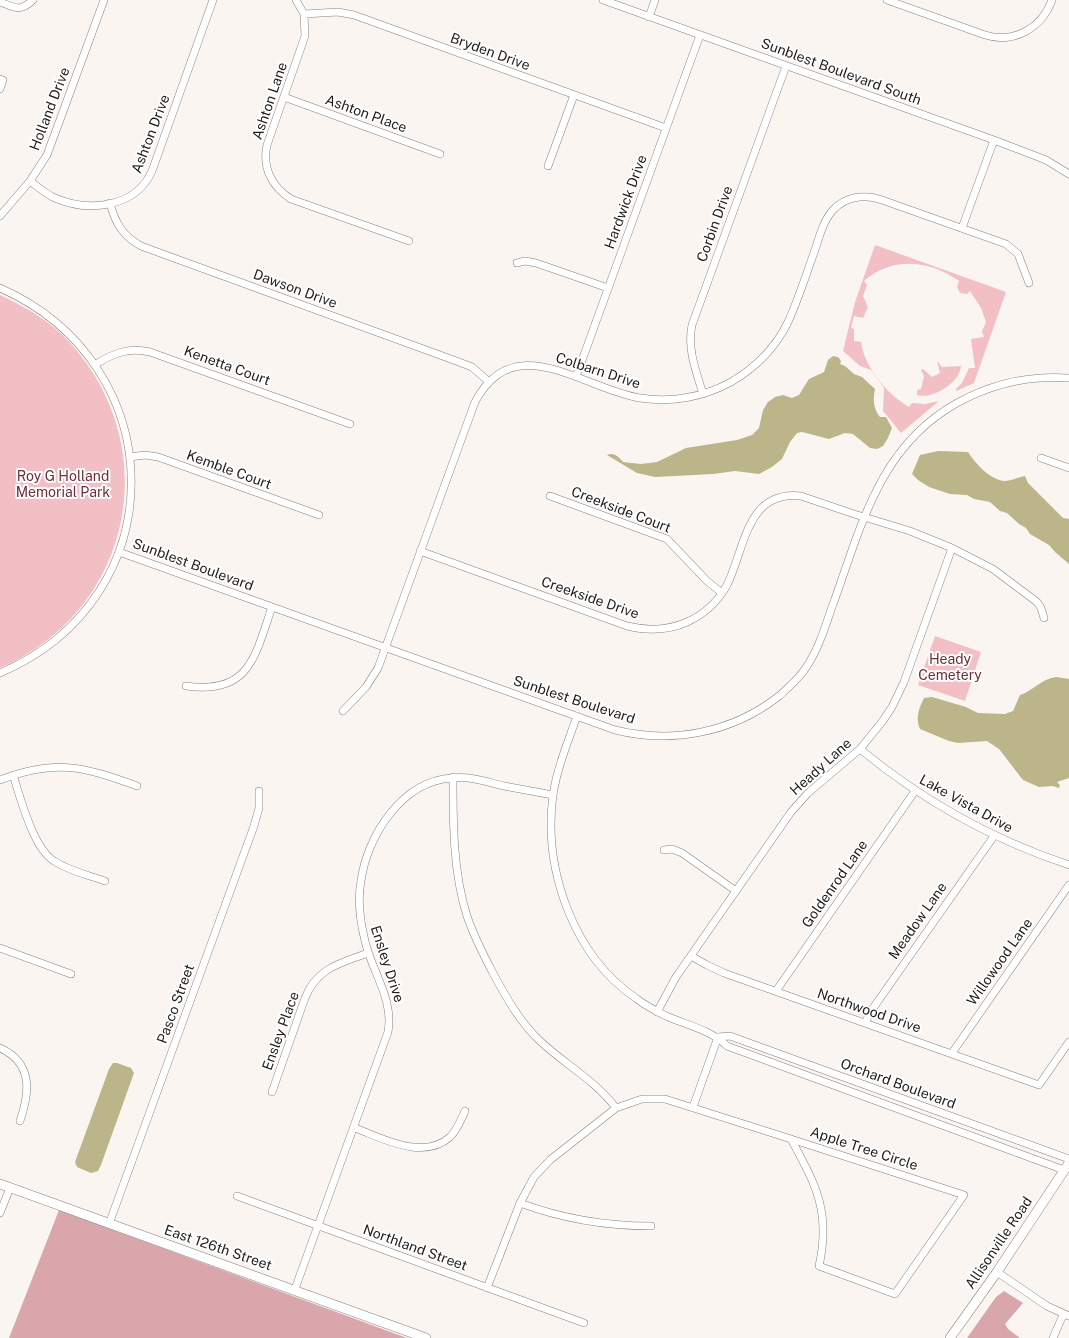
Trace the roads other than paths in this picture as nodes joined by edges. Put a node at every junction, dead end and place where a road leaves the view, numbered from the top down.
1 (34, 0) edge
2 (104, 0) edge
3 (214, 0) edge
4 (296, 0) edge
5 (603, 0) edge
6 (655, 0) edge
7 (887, 0) edge
8 (1052, 0) edge
9 (0, 2) edge
10 (304, 14) junction
11 (649, 17) junction
12 (700, 35) junction
13 (786, 66) junction
14 (0, 79) edge
15 (0, 89) edge
16 (574, 95) junction
17 (284, 97) junction
18 (666, 128) junction
19 (994, 140) junction
20 (440, 154) dead end
21 (548, 166) dead end
22 (1069, 174) edge
23 (30, 181) junction
24 (110, 203) junction
25 (0, 216) edge
26 (962, 228) junction
27 (409, 241) dead end
28 (516, 263) dead end
29 (1028, 283) dead end
30 (0, 288) edge
31 (608, 288) junction
32 (96, 364) junction
33 (576, 377) junction
34 (1069, 378) edge
35 (488, 381) junction
36 (703, 394) junction
37 (350, 424) dead end
38 (130, 457) junction
39 (1041, 458) dead end
40 (1069, 468) edge
41 (550, 496) dead end
42 (319, 515) dead end
43 (865, 518) junction
44 (952, 548) junction
45 (420, 551) junction
46 (119, 552) junction
47 (722, 593) junction
48 (272, 607) junction
49 (1044, 618) dead end
50 (386, 648) junction
51 (0, 673) edge
52 (186, 686) dead end
53 (343, 711) dead end
54 (577, 716) junction
55 (860, 749) junction
56 (12, 775) junction
57 (453, 778) junction
58 (0, 780) edge
59 (137, 786) dead end
60 (259, 791) dead end
61 (915, 791) junction
62 (553, 795) junction
63 (994, 836) junction
64 (664, 850) dead end
65 (1069, 865) edge
66 (105, 881) dead end
67 (1069, 885) edge
68 (736, 890) junction
69 (0, 948) edge
70 (368, 953) junction
71 (691, 956) junction
72 (71, 974) dead end
73 (776, 991) junction
74 (657, 1012) junction
75 (866, 1022) junction
76 (718, 1037) junction
77 (1069, 1042) edge
78 (0, 1048) edge
79 (952, 1053) junction
80 (272, 1092) dead end
81 (693, 1106) junction
82 (616, 1108) junction
83 (466, 1111) dead end
84 (20, 1121) dead end
85 (354, 1128) junction
86 (791, 1138) junction
87 (1067, 1164) edge
88 (0, 1184) edge
89 (10, 1188) junction
90 (237, 1196) dead end
91 (520, 1203) junction
92 (0, 1214) edge
93 (110, 1224) junction
94 (318, 1226) junction
95 (651, 1226) dead end
96 (997, 1272) junction
97 (487, 1288) junction
98 (295, 1289) junction
99 (1066, 1316) edge
100 (584, 1323) dead end
101 (426, 1338) edge
102 (950, 1338) edge
103 (1053, 1338) edge

1 - 9 street
2 - 23 street, Holland Drive
3 - 24 street, Ashton Drive
4 - 10 street, Ashton Lane
5 - 11 street, Sunblest Boulevard South
6 - 11 street
7 - 8 street
10 - 16 street, Bryden Drive
10 - 17 street, Ashton Lane
11 - 12 street, Sunblest Boulevard South
12 - 13 street, Sunblest Boulevard South
12 - 18 street, Hardwick Drive
13 - 19 street, Sunblest Boulevard South
13 - 36 street, Corbin Drive
14 - 15 street
16 - 18 street, Bryden Drive
16 - 21 street
17 - 20 street, Ashton Place
17 - 27 street, Ashton Lane
18 - 31 street, Hardwick Drive
19 - 22 street, Sunblest Boulevard South
19 - 26 street
23 - 24 street, Ashton Drive
23 - 25 street, Holland Drive
24 - 35 street, Dawson Drive
26 - 29 street, Colbarn Drive
26 - 36 street, Colbarn Drive
28 - 31 street
30 - 32 street
31 - 33 street, Hardwick Drive
32 - 37 street, Kenetta Court
32 - 38 street
33 - 35 street, Colbarn Drive
33 - 36 street, Colbarn Drive
34 - 43 street, Sunblest Boulevard
35 - 45 street, Colbarn Drive
38 - 42 street, Kemble Court
38 - 46 street
39 - 40 street
41 - 47 street, Creekside Court
43 - 44 street, Creekside Drive
43 - 47 street, Creekside Drive
43 - 54 street, Sunblest Boulevard
44 - 49 street, Creekside Drive
44 - 55 street, Heady Lane
45 - 47 street, Creekside Drive
45 - 50 street, Colbarn Drive
46 - 48 street, Sunblest Boulevard
46 - 51 street
48 - 50 street, Sunblest Boulevard
48 - 52 street
50 - 53 street, Colbarn Drive
50 - 54 street, Sunblest Boulevard
54 - 62 street, Orchard Boulevard
55 - 61 street, Lake Vista Drive
55 - 68 street, Heady Lane
56 - 58 street
56 - 59 street
56 - 66 street
57 - 62 street, Ensley Drive
57 - 70 street, Ensley Drive
57 - 82 street
60 - 93 street, Pasco Street
61 - 63 street, Lake Vista Drive
61 - 73 street, Goldenrod Lane
62 - 74 street, Orchard Boulevard
63 - 65 street, Lake Vista Drive
63 - 75 street, Meadow Lane
64 - 68 street
67 - 79 street, Willowood Lane
68 - 71 street, Heady Lane
69 - 72 street
70 - 80 street, Ensley Place
70 - 85 street, Ensley Drive
71 - 73 street, Northwood Drive
71 - 74 street, Heady Lane
73 - 75 street, Northwood Drive
74 - 76 street, Orchard Boulevard
75 - 79 street, Northwood Drive
76 - 81 street
76 - 87 street, Orchard Boulevard
76 - 87 street, Orchard Boulevard
77 - 79 street, Northwood Drive
78 - 84 street
81 - 82 street
81 - 86 street
82 - 91 street
83 - 85 street
85 - 94 street, Ensley Drive
86 - 86 street, Apple Tree Circle
87 - 96 main road, Allisonville Road
88 - 89 main road, East 126th Street
89 - 92 street
89 - 93 main road, East 126th Street
90 - 94 street, Northland Street
91 - 95 street
91 - 97 street
93 - 98 main road, East 126th Street
94 - 97 street, Northland Street
94 - 98 street, Ensley Drive
96 - 99 street
96 - 102 main road, Allisonville Road
97 - 100 street, Northland Street
98 - 101 main road, East 126th Street
99 - 103 street

